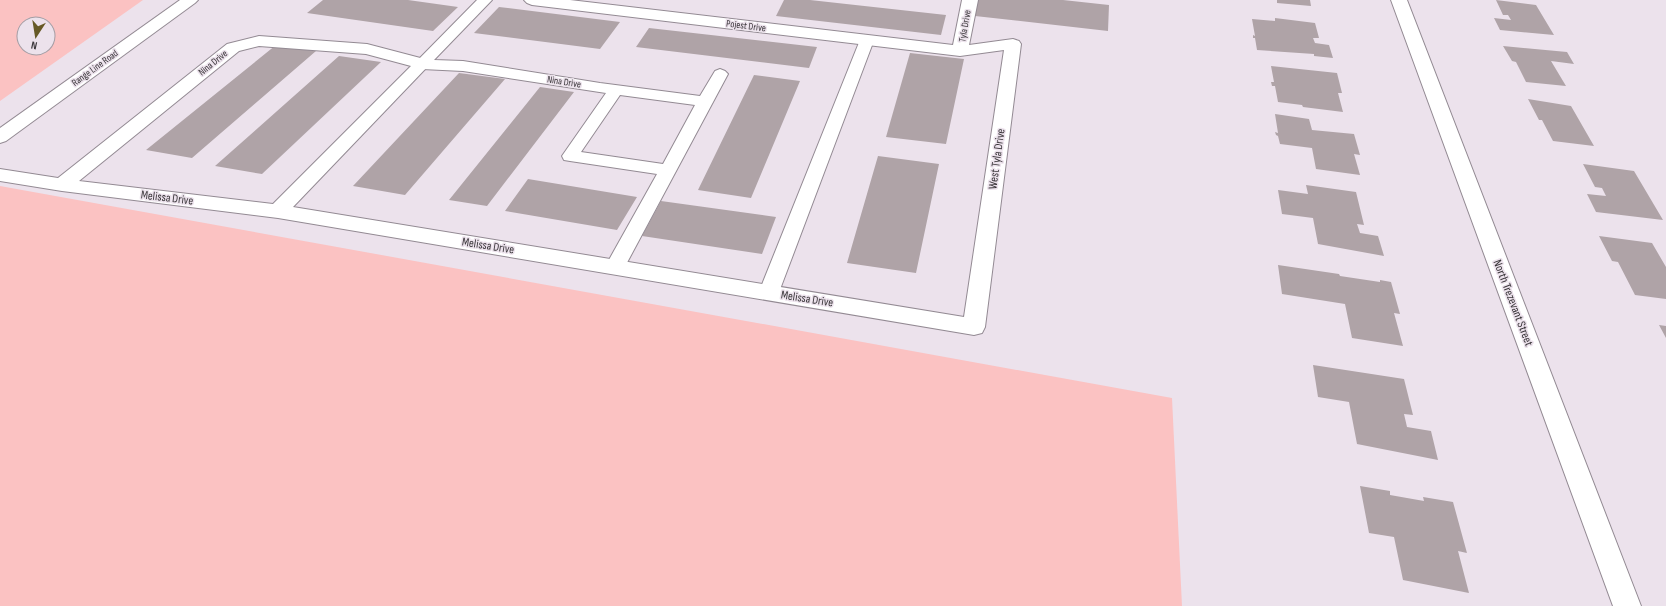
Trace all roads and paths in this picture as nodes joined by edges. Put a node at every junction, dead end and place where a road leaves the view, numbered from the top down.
1 (190, 0) edge
2 (486, 0) edge
3 (532, 0) edge
4 (970, 0) edge
5 (1399, 0) edge
6 (570, 2) edge
7 (867, 40) junction
8 (960, 51) junction
9 (422, 64) junction
10 (720, 74) dead end
11 (616, 90) junction
12 (706, 101) junction
13 (0, 137) edge
14 (668, 170) junction
15 (0, 175) edge
16 (62, 185) junction
17 (278, 211) junction
18 (615, 267) junction
19 (769, 292) junction
20 (974, 326) joint
21 (1627, 606) edge

1 - 13 street, Range Line Road
2 - 9 lane
3 - 6 street, Pojest Drive
4 - 8 street, Tyla Drive
5 - 21 street, North Trezevant Street
6 - 7 street, Pojest Drive
7 - 8 street, Pojest Drive
7 - 19 lane
8 - 20 street, West Tyla Drive
9 - 11 lane, Nina Drive
9 - 16 street, Nina Drive
9 - 17 street
10 - 12 lane
11 - 12 lane, Nina Drive
11 - 14 lane
12 - 14 lane
14 - 18 lane
15 - 16 street, Melissa Drive
16 - 17 street, Melissa Drive
17 - 18 street, Melissa Drive
18 - 19 street, Melissa Drive
19 - 20 street, Melissa Drive

